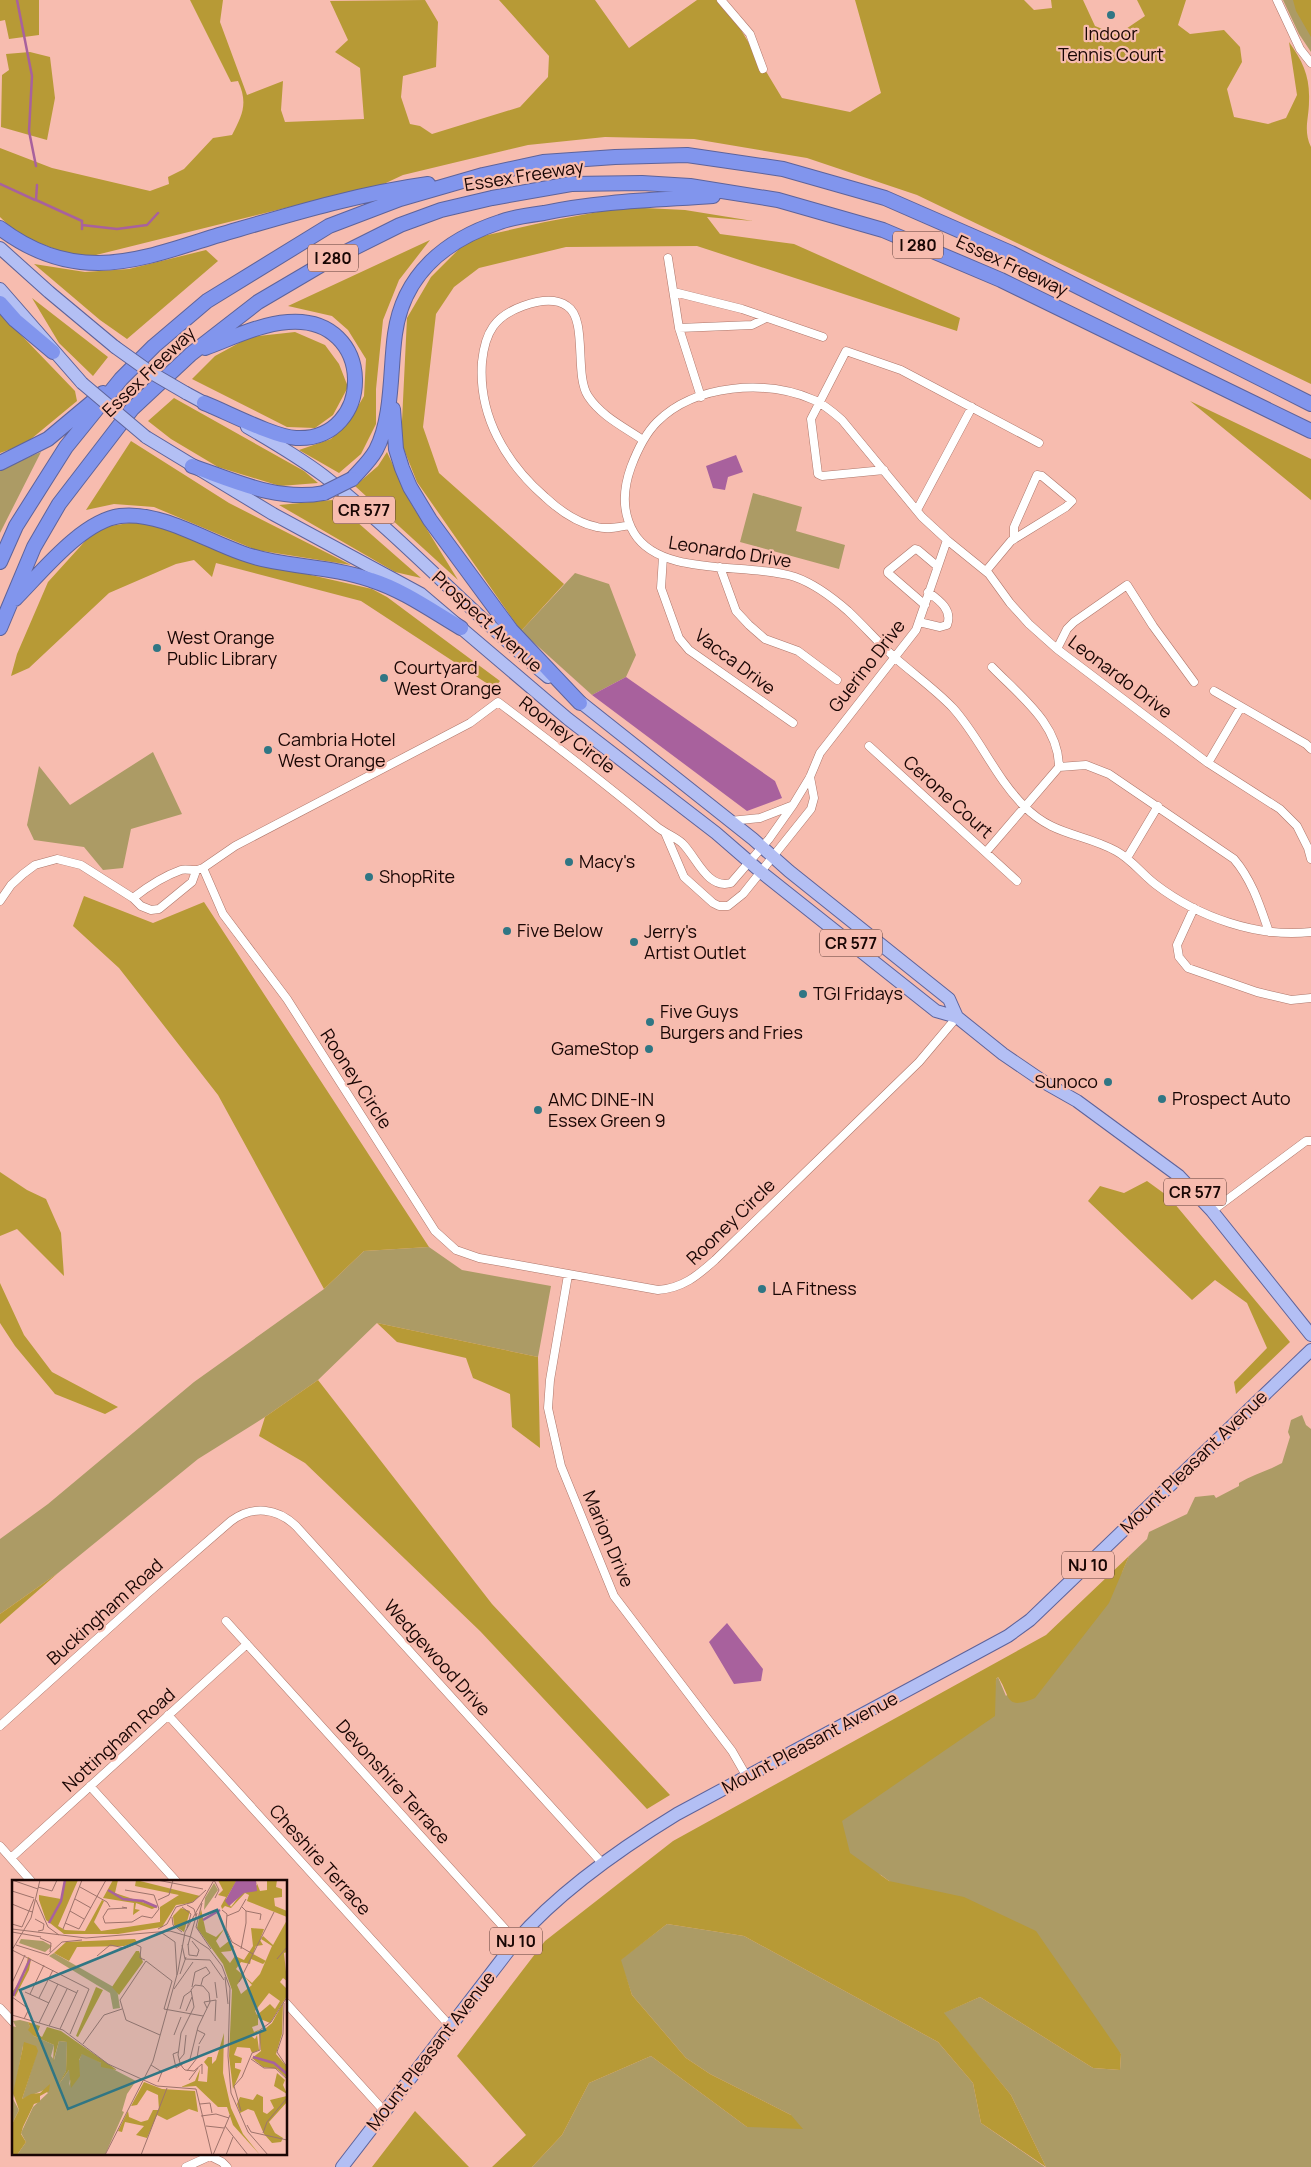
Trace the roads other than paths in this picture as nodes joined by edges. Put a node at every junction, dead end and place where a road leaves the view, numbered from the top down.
1 (721, 0) edge
2 (1278, 0) edge
3 (1311, 63) edge
4 (763, 69) dead end
5 (483, 175) junction
6 (736, 194) junction
7 (0, 228) edge
8 (0, 248) edge
9 (668, 258) dead end
10 (0, 289) edge
11 (674, 292) junction
12 (0, 303) edge
13 (766, 318) junction
14 (679, 328) junction
15 (823, 337) dead end
16 (53, 352) junction
17 (190, 354) junction
18 (392, 366) junction
19 (121, 379) junction
20 (702, 397) junction
21 (204, 403) junction
22 (820, 403) junction
23 (1311, 404) edge
24 (972, 407) junction
25 (1311, 430) edge
26 (643, 440) junction
27 (1040, 443) dead end
28 (0, 463) edge
29 (192, 466) junction
30 (884, 470) junction
31 (917, 510) junction
32 (630, 525) junction
33 (1014, 539) junction
34 (946, 540) junction
35 (663, 557) junction
36 (0, 562) edge
37 (937, 566) junction
38 (720, 567) junction
39 (986, 571) junction
40 (928, 592) junction
41 (925, 605) junction
42 (8, 608) junction
43 (919, 622) junction
44 (0, 628) edge
45 (461, 628) junction
46 (1057, 649) junction
47 (895, 658) junction
48 (992, 667) dead end
49 (837, 680) dead end
50 (1194, 682) dead end
51 (1214, 691) dead end
52 (580, 703) junction
53 (1241, 707) junction
54 (793, 722) dead end
55 (869, 746) dead end
56 (1311, 749) edge
57 (1208, 763) junction
58 (1059, 768) junction
59 (810, 776) junction
60 (793, 806) junction
61 (1158, 806) junction
62 (1025, 808) junction
63 (730, 821) junction
64 (666, 835) junction
65 (762, 847) junction
66 (986, 852) junction
67 (773, 857) junction
68 (1127, 858) junction
69 (1311, 859) edge
70 (750, 862) junction
71 (200, 869) junction
72 (761, 872) junction
73 (1017, 880) dead end
74 (133, 898) junction
75 (0, 901) edge
76 (1194, 908) junction
77 (1269, 932) junction
78 (1311, 932) edge
79 (1311, 998) edge
80 (957, 1017) junction
81 (1311, 1141) edge
82 (1212, 1211) junction
83 (568, 1275) junction
84 (1311, 1335) edge
85 (1311, 1350) edge
86 (232, 1521) joint
87 (226, 1621) dead end
88 (247, 1644) junction
89 (168, 1715) junction
90 (0, 1726) edge
91 (747, 1777) junction
92 (90, 1786) junction
93 (0, 1846) edge
94 (11, 1858) junction
95 (603, 1864) junction
96 (30, 1880) edge
97 (175, 1880) edge
98 (516, 1940) junction
99 (288, 2004) edge
100 (0, 2008) edge
101 (12, 2021) edge
102 (450, 2026) junction
103 (385, 2112) junction
104 (186, 2167) edge
105 (227, 2167) edge
106 (342, 2167) edge

1 - 4 street
2 - 3 street
5 - 7 highway
5 - 19 highway, Essex Freeway / I 280
5 - 23 highway, Essex Freeway / I 280
6 - 17 highway, Essex Freeway / I 280
6 - 18 highway
6 - 25 highway, Essex Freeway / I 280
8 - 21 main road, Prospect Avenue / CR 577, bridge
9 - 11 street
10 - 16 main road, Prospect Avenue / CR 577
11 - 13 street
11 - 14 street
12 - 16 highway
13 - 14 street
13 - 15 street
14 - 20 street
16 - 29 main road, Prospect Avenue / CR 577, bridge
17 - 21 highway
17 - 42 highway, Essex Freeway / I 280
18 - 29 highway, bridge
18 - 52 highway
19 - 28 highway
19 - 36 highway, Essex Freeway / I 280
20 - 22 street, Leonardo Drive
20 - 26 street, Leonardo Drive
21 - 52 main road, Prospect Avenue / CR 577
22 - 24 street
22 - 30 street, Leonardo Drive
22 - 30 street
24 - 27 street
24 - 31 street
26 - 32 street, Leonardo Drive
26 - 32 street
29 - 45 main road, Prospect Avenue / CR 577
30 - 31 street, Leonardo Drive
31 - 34 street, Leonardo Drive
32 - 35 street, Leonardo Drive
33 - 33 street
33 - 39 street
34 - 37 street, Guerino Drive
34 - 39 street, Leonardo Drive
35 - 38 street, Leonardo Drive
35 - 54 street, Vacca Drive
37 - 40 street, Guerino Drive
37 - 41 street
38 - 47 street, Leonardo Drive
38 - 49 street
39 - 46 street, Leonardo Drive
40 - 41 street, Guerino Drive
40 - 43 street
41 - 43 street, Guerino Drive
42 - 44 highway, Essex Freeway / I 280
42 - 45 highway
43 - 47 street, Guerino Drive
45 - 70 main road, Prospect Avenue / CR 577
46 - 50 street
46 - 57 street, Leonardo Drive
47 - 59 street, Guerino Drive
47 - 62 street, Leonardo Drive
48 - 58 street
51 - 53 street
52 - 63 main road, Prospect Avenue / CR 577
53 - 56 street
53 - 57 street
55 - 66 street, Cerone Court
57 - 69 street, Leonardo Drive
58 - 61 street
58 - 62 street, Cerone Court
59 - 60 street, Guerino Drive
59 - 67 street
60 - 63 street
60 - 65 street, Guerino Drive
61 - 68 street
61 - 77 street
62 - 66 street, Cerone Court
62 - 68 street, Leonardo Drive
63 - 65 main road, Prospect Avenue / CR 577
64 - 70 street, Rooney Circle
64 - 71 street, Rooney Circle
64 - 72 street, Rooney Circle
65 - 67 main road, Prospect Avenue / CR 577
65 - 70 street, Rooney Circle
66 - 73 street
67 - 72 street
67 - 80 main road, Prospect Avenue / CR 577
68 - 76 street, Leonardo Drive
70 - 72 main road, Prospect Avenue / CR 577
71 - 74 street
71 - 74 street
71 - 83 street, Rooney Circle
72 - 80 main road, Prospect Avenue / CR 577
74 - 75 street
76 - 77 street, Leonardo Drive
76 - 79 street
77 - 78 street, Leonardo Drive
80 - 82 main road, Prospect Avenue / CR 577
80 - 83 street, Rooney Circle
81 - 82 street
82 - 84 main road, Prospect Avenue / CR 577
83 - 91 street, Marion Drive
85 - 91 main road, Mount Pleasant Avenue / NJ 10
86 - 90 street, Buckingham Road
86 - 95 street, Wedgewood Drive
87 - 88 street, Devonshire Terrace
88 - 89 street, Nottingham Road
88 - 98 street, Devonshire Terrace
89 - 92 street, Nottingham Road
89 - 102 street, Cheshire Terrace
91 - 95 main road, Mount Pleasant Avenue / NJ 10
92 - 94 street, Nottingham Road
92 - 97 street
93 - 94 street
94 - 96 street
95 - 98 main road, Mount Pleasant Avenue / NJ 10
98 - 102 main road, Mount Pleasant Avenue / NJ 10
99 - 103 street
100 - 101 street
102 - 103 main road, Mount Pleasant Avenue / NJ 10
103 - 106 main road, Mount Pleasant Avenue / NJ 10
104 - 105 street

